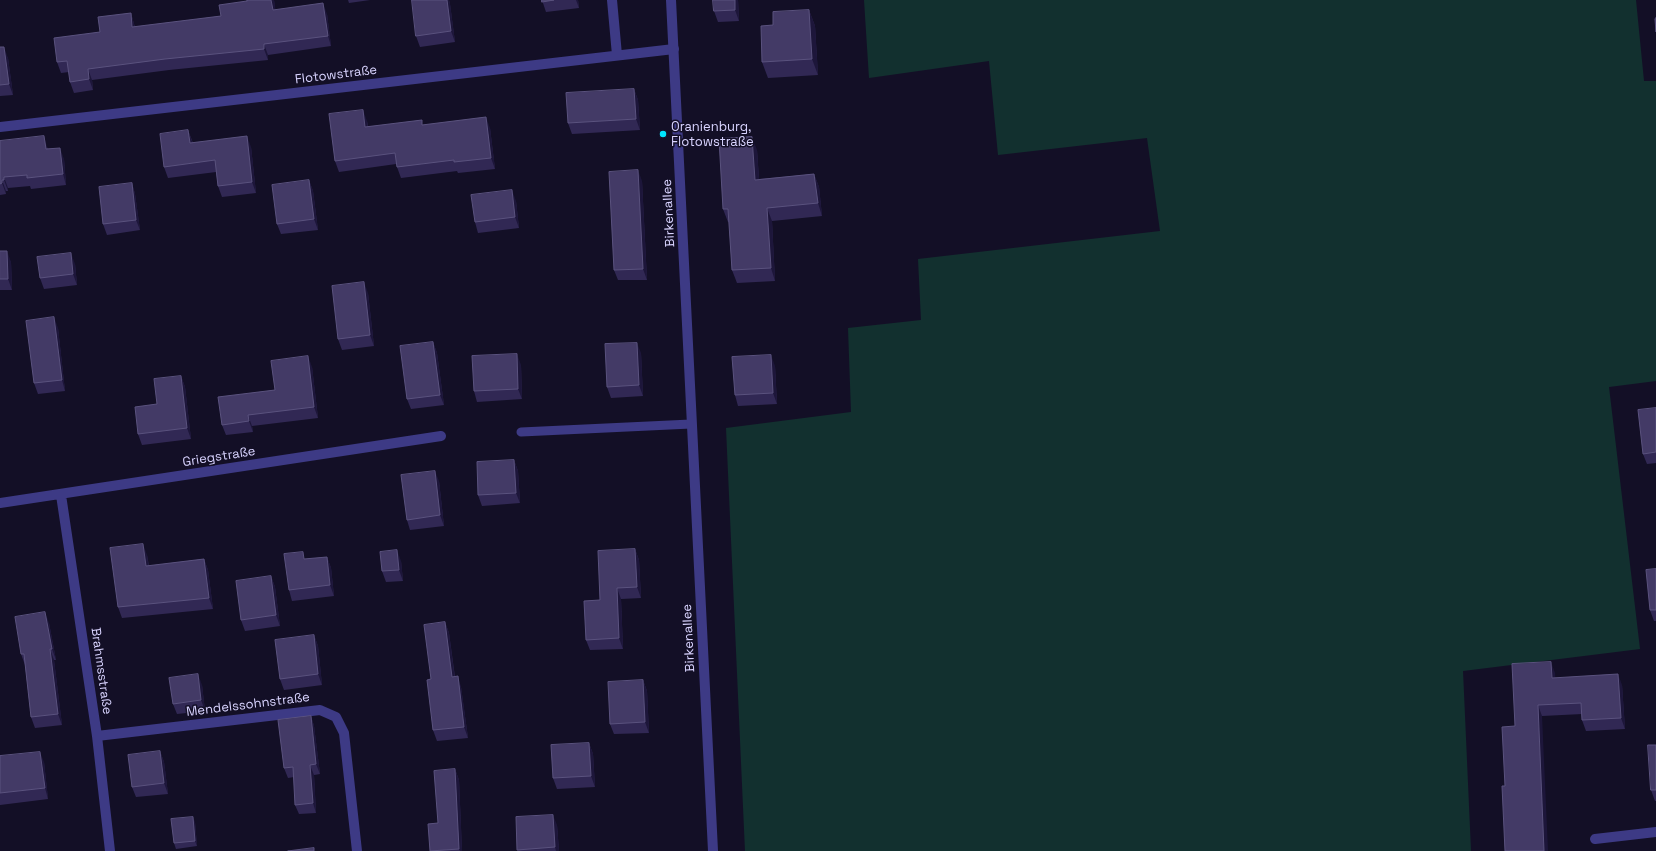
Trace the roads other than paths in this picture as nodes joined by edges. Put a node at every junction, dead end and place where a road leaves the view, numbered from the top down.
1 (612, 0) edge
2 (671, 0) edge
3 (674, 49) junction
4 (617, 55) junction
5 (0, 127) edge
6 (691, 424) junction
7 (521, 432) dead end
8 (441, 436) dead end
9 (61, 495) junction
10 (0, 503) edge
11 (97, 736) junction
12 (1656, 832) edge
13 (1595, 839) dead end
14 (110, 851) edge
15 (357, 851) edge
16 (713, 851) edge

1 - 4 street
2 - 3 street, Birkenallee
3 - 4 street, Flotowstraße
3 - 6 street, Birkenallee
4 - 5 street, Flotowstraße
6 - 7 lane
6 - 16 street, Birkenallee
8 - 9 street, Griegstraße
9 - 10 street, Griegstraße
9 - 11 street, Brahmsstraße
11 - 14 street, Brahmsstraße
11 - 15 street, Mendelssohnstraße
12 - 13 street

